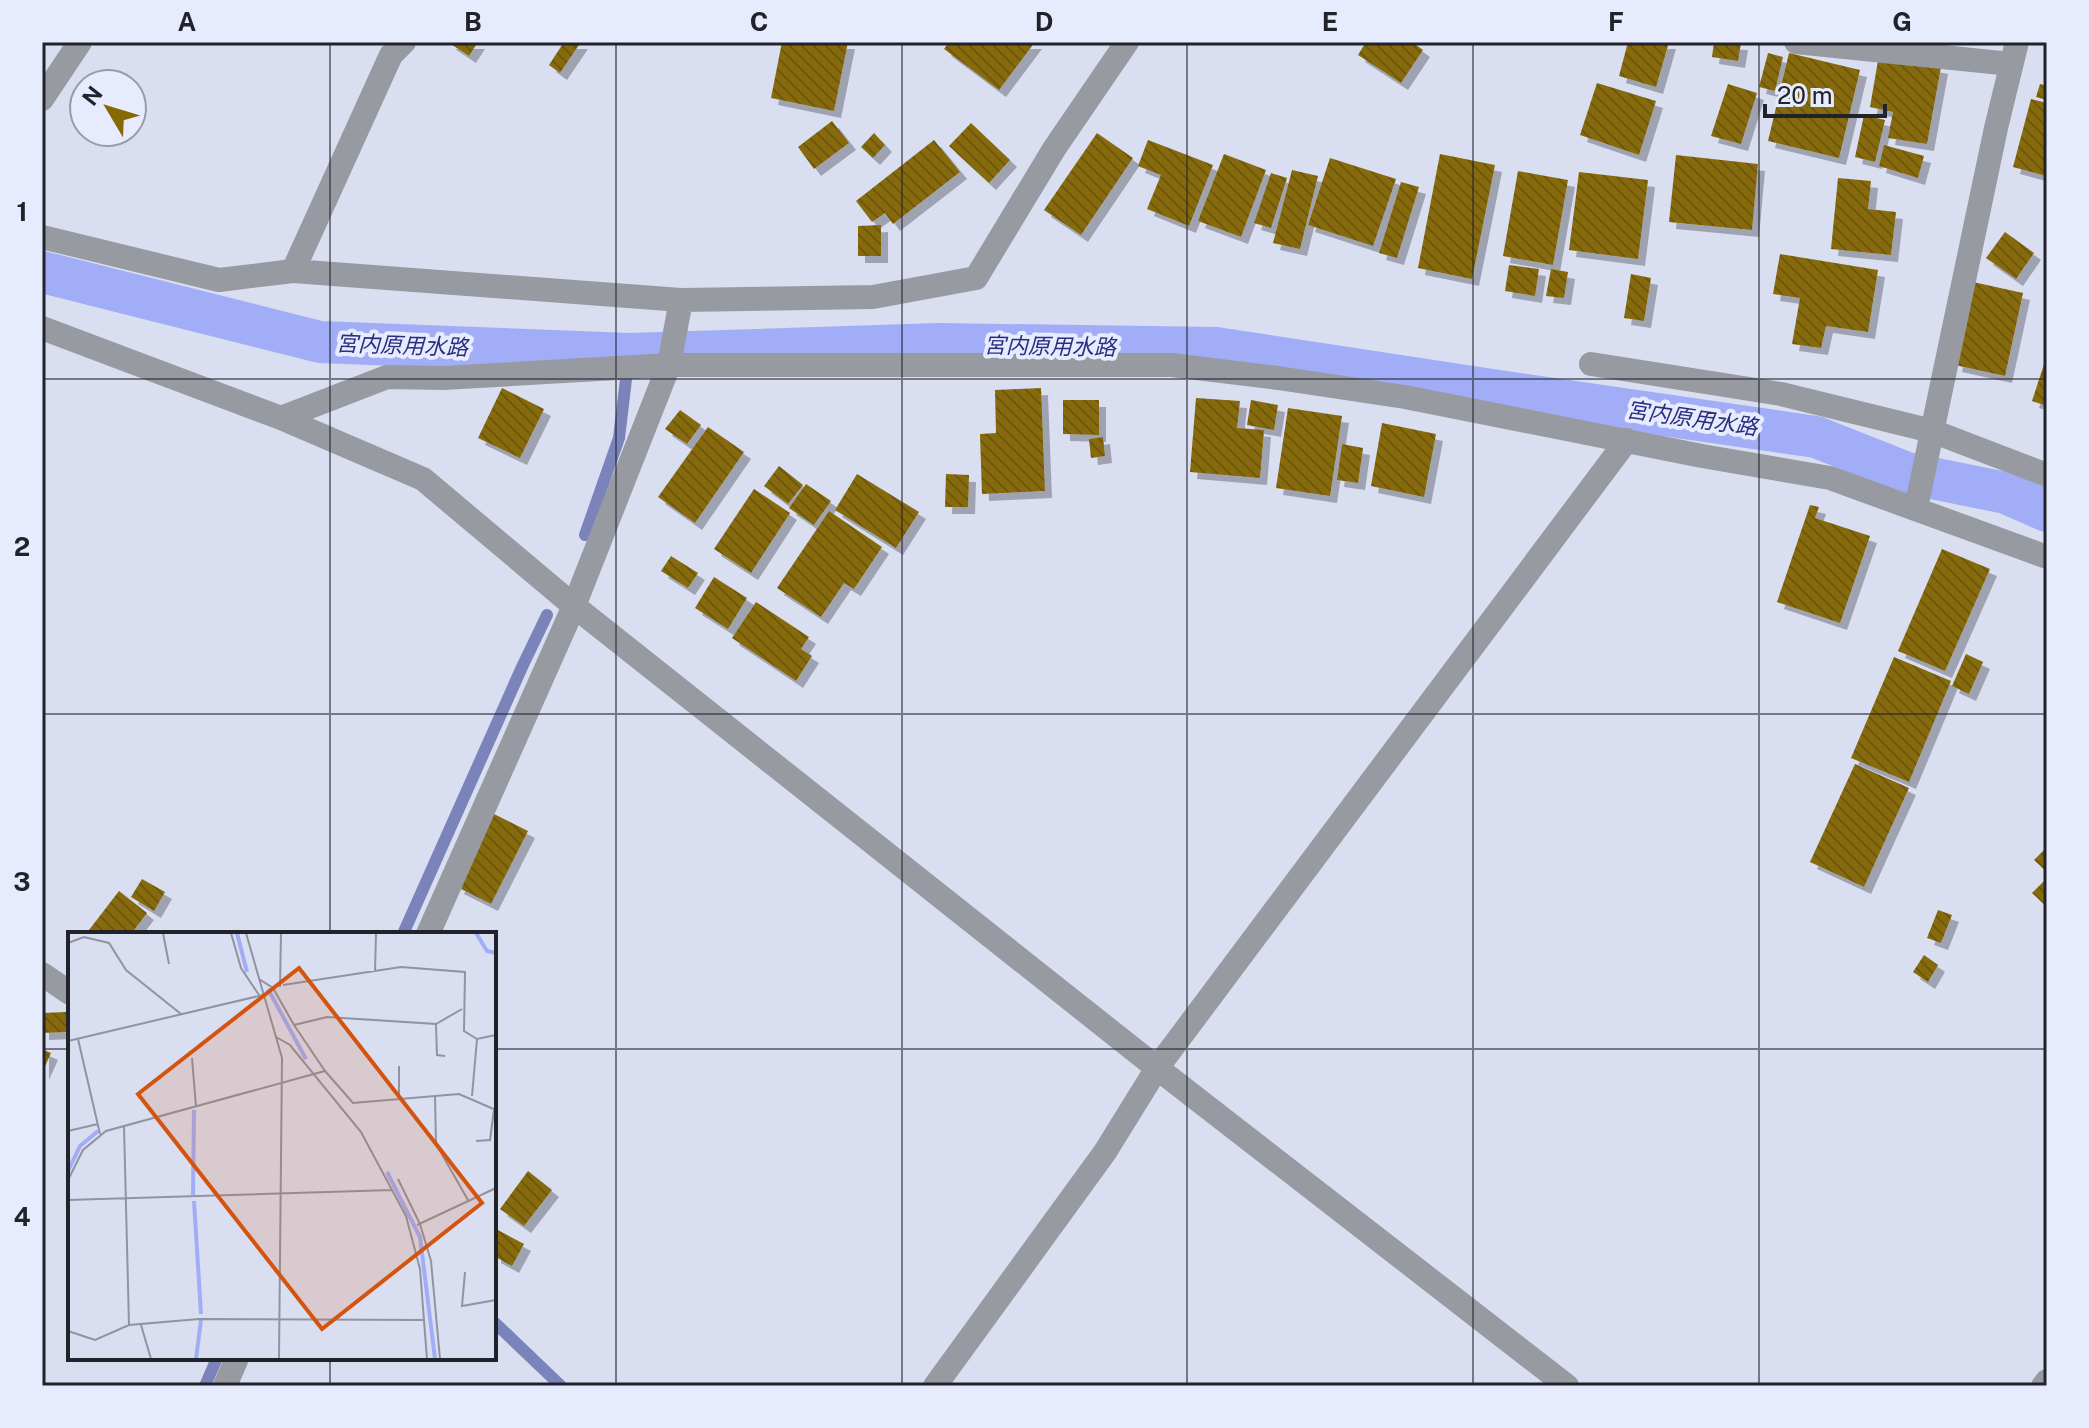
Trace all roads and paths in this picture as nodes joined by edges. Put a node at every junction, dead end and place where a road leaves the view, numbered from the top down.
1 (80, 42) edge
2 (404, 42) edge
3 (1127, 42) edge
4 (1796, 42) edge
5 (2014, 53) edge
6 (42, 99) edge
7 (42, 237) edge
8 (293, 271) junction
9 (681, 302) junction
10 (42, 328) edge
11 (1591, 364) dead end
12 (662, 366) junction
13 (281, 418) junction
14 (1932, 432) junction
15 (1627, 440) junction
16 (2047, 475) edge
17 (1916, 506) junction
18 (2047, 557) edge
19 (574, 606) junction
20 (429, 932) edge
21 (42, 974) edge
22 (68, 992) edge
23 (1157, 1068) junction
24 (236, 1360) edge
25 (2047, 1381) edge
26 (225, 1386) edge
27 (935, 1386) edge
28 (1567, 1386) edge
29 (2043, 1386) edge

1 - 6 street
2 - 8 street
3 - 9 street
4 - 5 street
5 - 14 street
7 - 8 street
8 - 9 street
9 - 12 street
10 - 13 street
11 - 14 street
12 - 13 street
12 - 15 street
12 - 19 street
13 - 19 street
14 - 16 street
14 - 17 street
15 - 17 street
15 - 23 street
17 - 18 street
19 - 20 street
19 - 23 street
21 - 22 street
23 - 27 street
23 - 28 street
24 - 26 street
25 - 29 street

